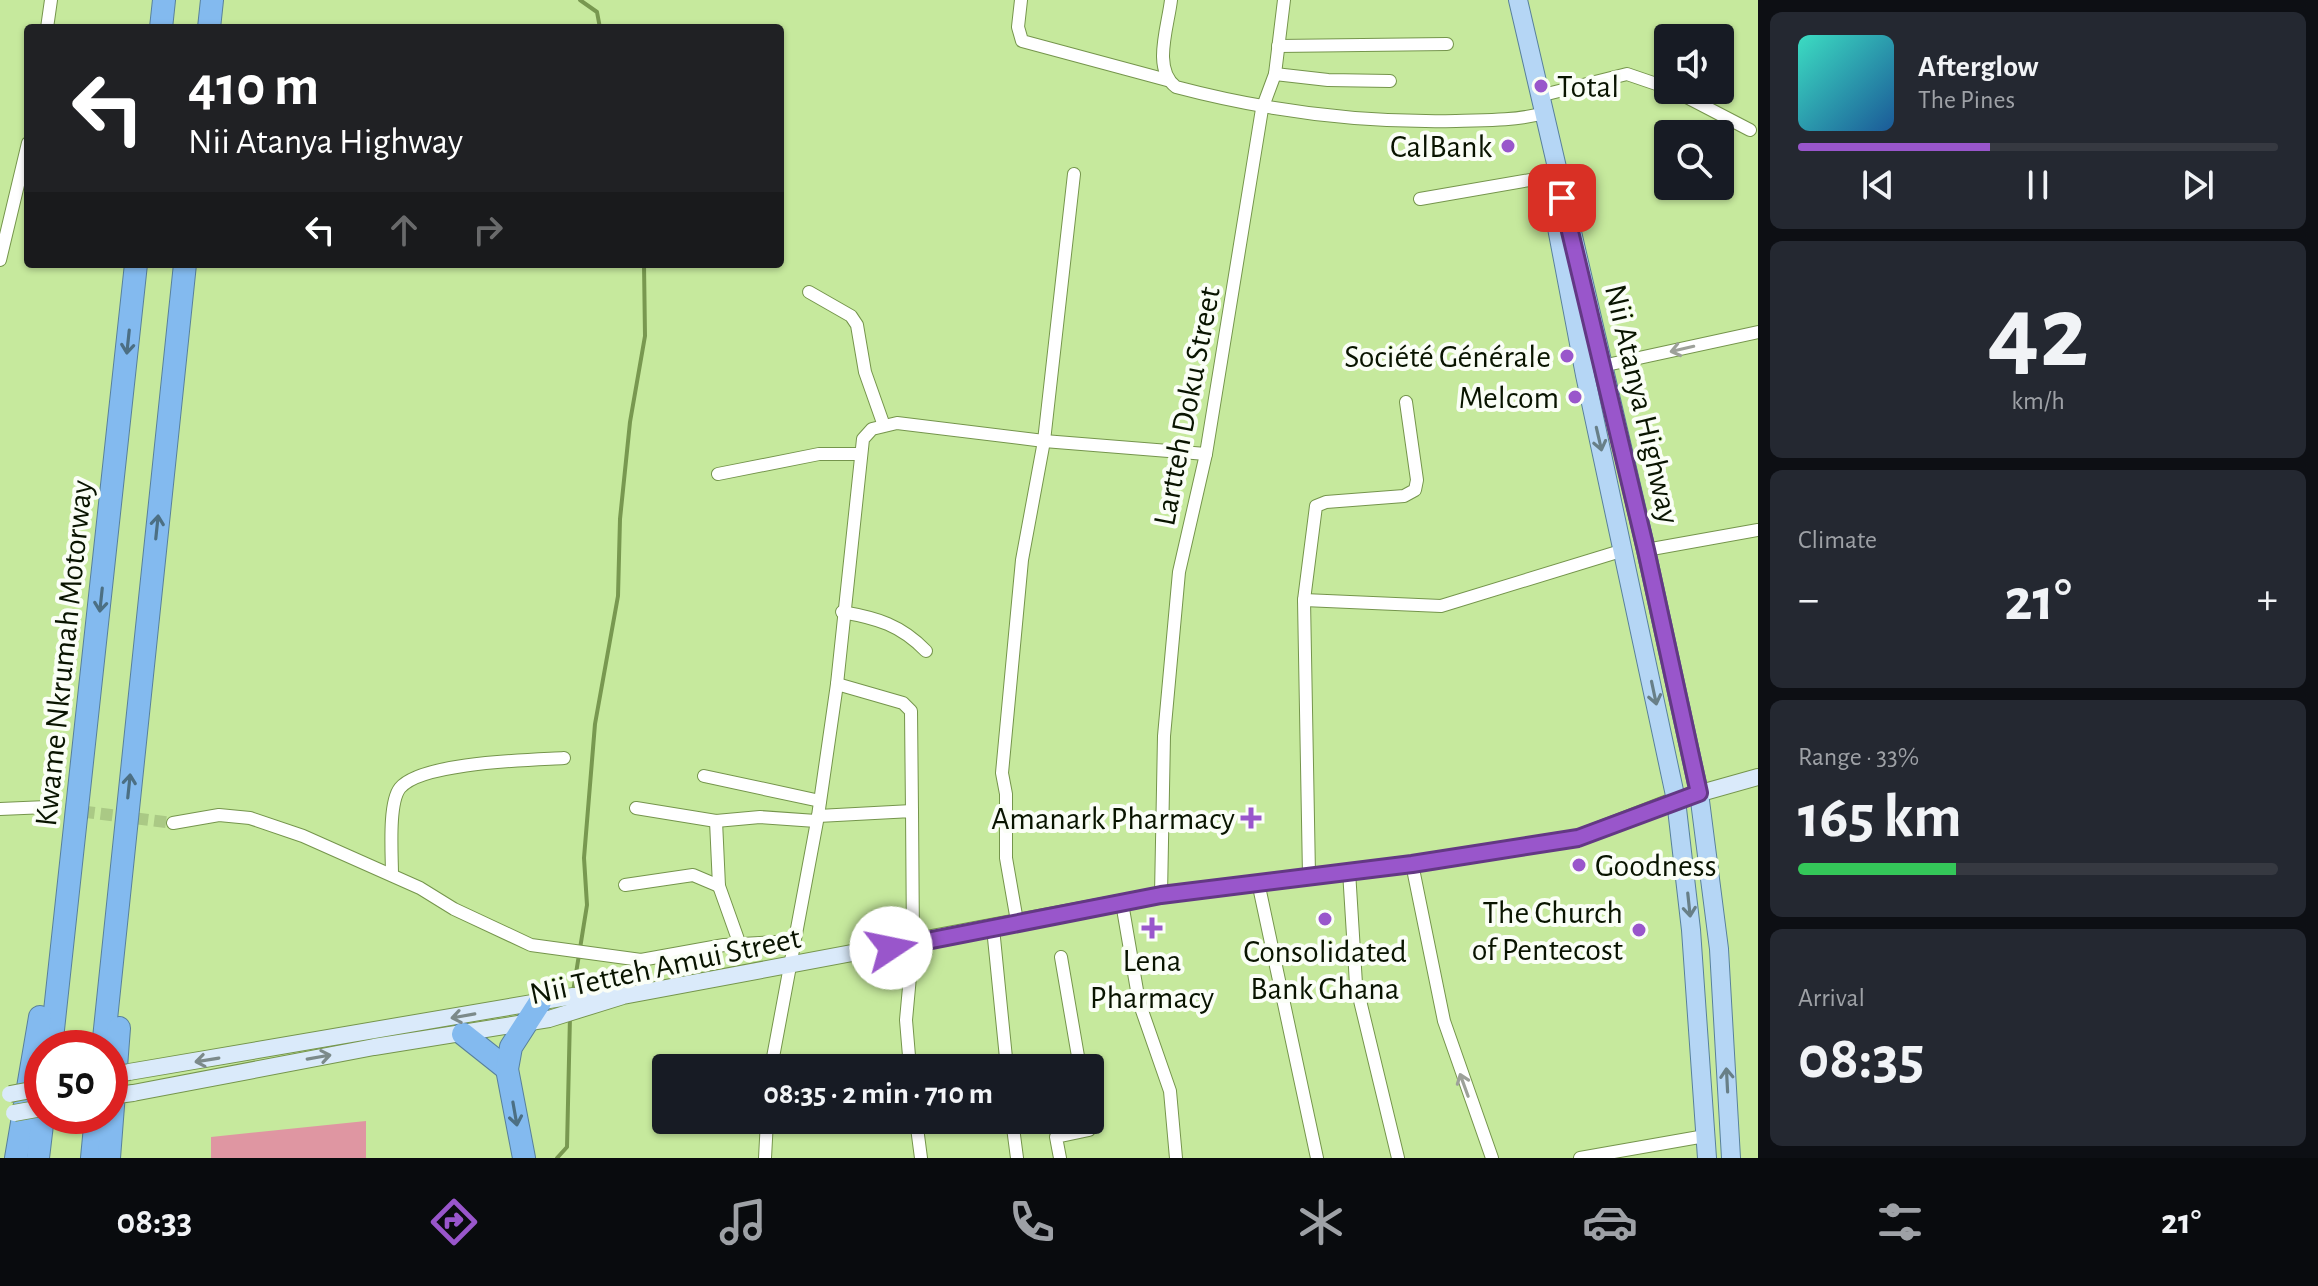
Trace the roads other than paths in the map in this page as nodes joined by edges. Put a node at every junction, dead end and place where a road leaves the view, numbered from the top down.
1 (51, 0) edge
2 (164, 0) edge
3 (212, 0) edge
4 (1021, 0) edge
5 (1171, 0) edge
6 (1284, 0) edge
7 (1510, 0) edge
8 (1518, 0) edge
9 (48, 24) edge
10 (161, 24) edge
11 (209, 24) edge
12 (1447, 44) dead end
13 (1278, 46) junction
14 (1275, 74) junction
15 (1167, 80) junction
16 (1390, 81) dead end
17 (1654, 83) edge
18 (1700, 104) edge
19 (1537, 106) junction
20 (1262, 109) junction
21 (1750, 130) dead end
22 (24, 160) edge
23 (1074, 174) dead end
24 (1547, 177) junction
25 (1420, 199) dead end
26 (0, 260) edge
27 (136, 268) edge
28 (185, 268) edge
29 (809, 292) dead end
30 (1758, 332) edge
31 (1602, 366) junction
32 (1406, 402) dead end
33 (883, 423) junction
34 (1044, 441) junction
35 (859, 454) junction
36 (1206, 454) junction
37 (718, 474) dead end
38 (1758, 530) edge
39 (1624, 550) junction
40 (1646, 550) junction
41 (1304, 600) junction
42 (842, 612) junction
43 (926, 651) dead end
44 (837, 684) junction
45 (564, 758) dead end
46 (704, 776) dead end
47 (1758, 777) edge
48 (1699, 793) junction
49 (1676, 800) junction
50 (820, 801) junction
51 (47, 807) tunnel mouth
52 (636, 808) dead end
53 (0, 809) edge
54 (912, 811) junction
55 (817, 818) junction
56 (716, 821) junction
57 (173, 823) tunnel mouth
58 (73, 860) junction
59 (121, 864) junction
60 (1412, 864) junction
61 (1349, 871) junction
62 (392, 875) junction
63 (1309, 875) junction
64 (1258, 882) junction
65 (625, 885) dead end
66 (719, 886) junction
67 (1161, 895) junction
68 (1122, 903) junction
69 (1017, 921) junction
70 (993, 928) junction
71 (794, 941) junction
72 (913, 944) junction
73 (740, 945) junction
74 (1061, 957) dead end
75 (641, 960) junction
76 (791, 967) junction
77 (646, 991) junction
78 (623, 996) junction
79 (540, 1002) junction
80 (525, 1024) junction
81 (53, 1030) edge
82 (105, 1030) edge
83 (463, 1034) junction
84 (774, 1054) edge
85 (909, 1054) edge
86 (1006, 1054) edge
87 (1078, 1054) edge
88 (507, 1069) junction
89 (128, 1072) edge
90 (128, 1094) edge
91 (41, 1134) edge
92 (94, 1134) edge
93 (766, 1134) edge
94 (918, 1134) edge
95 (1014, 1134) edge
96 (1070, 1134) edge
97 (1705, 1136) junction
98 (16, 1158) edge
99 (38, 1158) edge
100 (92, 1158) edge
101 (109, 1158) edge
102 (524, 1158) edge
103 (765, 1158) edge
104 (921, 1158) edge
105 (1017, 1158) edge
106 (1060, 1158) edge
107 (1176, 1158) edge
108 (1317, 1158) edge
109 (1398, 1158) edge
110 (1492, 1158) edge
111 (1580, 1158) edge
112 (1707, 1158) edge
113 (1731, 1158) edge

1 - 9 street
2 - 10 highway
3 - 11 highway
4 - 15 street
5 - 15 street
6 - 13 street, Lartteh Doku Street
7 - 19 main road
8 - 19 main road, Nii Atanya Highway
12 - 13 street
13 - 14 street, Lartteh Doku Street
14 - 16 street
14 - 20 street, Lartteh Doku Street
15 - 20 street
17 - 19 street
18 - 21 street
19 - 20 street
19 - 24 main road
19 - 31 main road, Nii Atanya Highway
20 - 36 street, Lartteh Doku Street
22 - 26 street
23 - 34 street
24 - 25 street
24 -> 39 main road
27 -> 58 highway, Kwame Nkrumah Motorway
59 -> 28 highway
29 - 33 street
30 -> 31 street
31 - 40 main road, Nii Atanya Highway
32 - 41 street
33 - 34 street
33 - 35 street
34 - 36 street
34 - 69 street
35 - 37 street
35 - 42 street
36 - 67 street, Lartteh Doku Street
38 - 40 street
39 - 41 street
39 -> 49 main road
40 - 48 main road, Nii Atanya Highway
41 - 63 street
42 - 43 street
42 - 44 street
44 - 50 street
44 - 54 street
45 - 62 street
46 - 50 street
47 - 48 main road, Nii Tetteh Amui Street
48 - 49 main road, Nii Tetteh Amui Street
113 -> 48 main road, Nii Atanya Highway
49 - 60 main road, Nii Tetteh Amui Street
49 -> 97 main road
50 - 55 street
51 - 53 street
52 - 56 street
54 - 55 street
54 - 72 street
55 - 56 street
55 - 71 street
56 - 66 street
57 - 62 street
58 - 81 highway, Kwame Nkrumah Motorway
58 - 98 highway
59 - 82 highway
59 - 101 highway
60 - 61 main road, Nii Tetteh Amui Street
110 -> 60 street
61 - 63 main road, Nii Tetteh Amui Street
61 - 109 street
62 - 75 street
63 - 64 main road, Nii Tetteh Amui Street
64 - 67 main road, Nii Tetteh Amui Street
64 - 108 street
65 - 66 street
66 - 73 street
67 - 68 main road, Nii Tetteh Amui Street
68 - 69 main road, Nii Tetteh Amui Street
68 - 107 street
69 - 70 main road, Nii Tetteh Amui Street
70 - 72 main road, Nii Tetteh Amui Street
70 - 86 street
71 - 73 street
71 - 76 street
72 - 76 main road, Nii Tetteh Amui Street
72 - 85 street
73 - 75 street
74 - 87 street
75 - 77 street
76 - 77 main road, Nii Tetteh Amui Street
76 - 84 street
77 - 78 main road, Nii Tetteh Amui Street
78 - 79 main road
78 - 80 main road, Nii Tetteh Amui Street
79 - 80 highway
79 -> 89 main road, bridge
80 - 83 main road, Nii Tetteh Amui Street
80 - 88 highway
83 - 88 highway
90 -> 83 main road, Nii Tetteh Amui Street, bridge
88 -> 102 highway
91 - 99 highway
92 - 100 highway
93 - 103 street
94 - 104 street
95 - 105 street
96 - 106 street
97 - 111 street
97 - 112 main road

